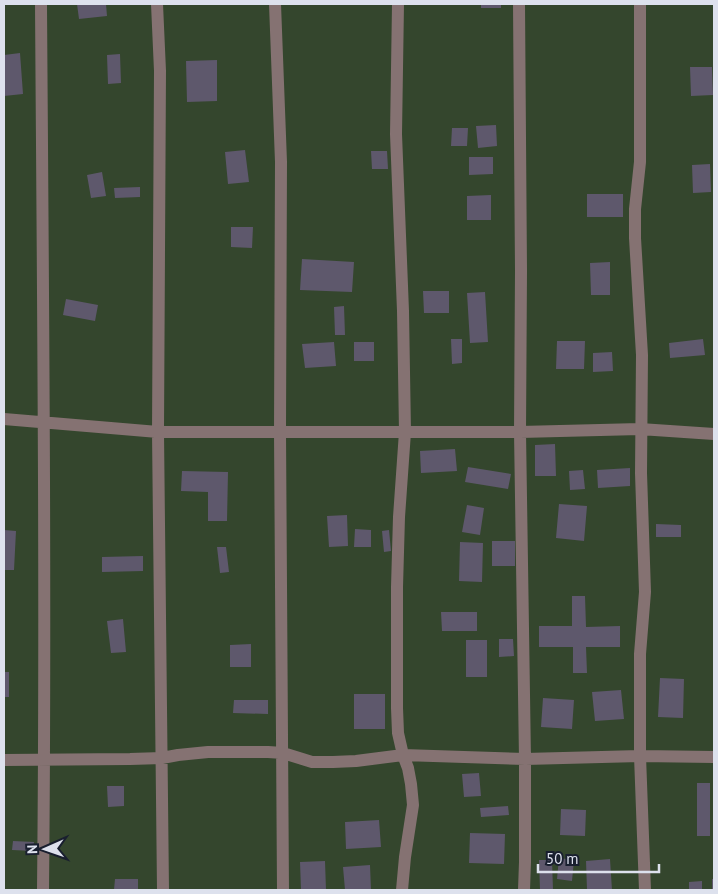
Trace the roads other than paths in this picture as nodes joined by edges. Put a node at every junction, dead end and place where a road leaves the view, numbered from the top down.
1 (41, 4) edge
2 (157, 4) edge
3 (275, 4) edge
4 (398, 4) edge
5 (519, 4) edge
6 (640, 4) edge
7 (4, 419) edge
8 (44, 422) junction
9 (640, 430) junction
10 (158, 432) junction
11 (280, 432) junction
12 (405, 432) junction
13 (520, 432) junction
14 (714, 434) edge
15 (283, 753) junction
16 (403, 755) junction
17 (640, 756) junction
18 (714, 757) edge
19 (162, 758) junction
20 (525, 759) junction
21 (4, 760) edge
22 (44, 760) junction
23 (43, 890) edge
24 (163, 890) edge
25 (283, 890) edge
26 (402, 890) edge
27 (524, 890) edge
28 (645, 890) edge

1 - 8 street
2 - 10 street
3 - 11 street
4 - 12 street
5 - 13 street
6 - 9 street
7 - 8 street
8 - 10 street
8 - 22 street
9 - 13 street
9 - 14 street
9 - 17 street
10 - 11 street
10 - 19 street
11 - 12 street
11 - 15 street
12 - 13 street
12 - 16 street
13 - 20 street
15 - 16 street
15 - 19 street
15 - 25 street
16 - 20 street
16 - 26 street
17 - 18 street
17 - 20 street
17 - 28 street
19 - 22 street
19 - 24 street
20 - 27 street
21 - 22 street
22 - 23 street

